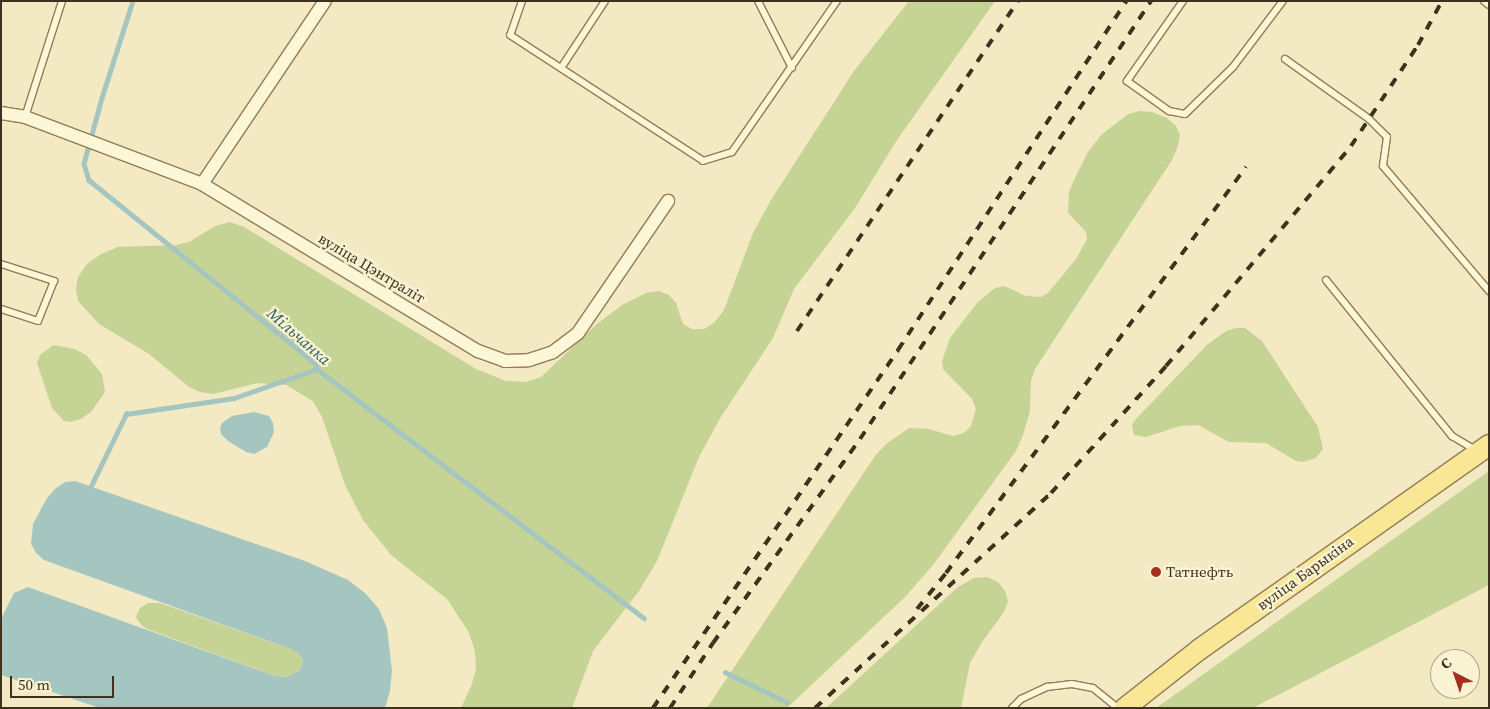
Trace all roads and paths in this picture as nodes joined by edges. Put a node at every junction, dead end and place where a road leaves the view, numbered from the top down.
1 (62, 1) edge
2 (325, 1) edge
3 (522, 1) edge
4 (605, 1) edge
5 (758, 1) edge
6 (837, 1) edge
7 (1183, 1) edge
8 (1283, 1) edge
9 (1484, 1) edge
10 (1489, 5) edge
11 (1285, 60) dead end
12 (561, 68) junction
13 (792, 68) junction
14 (1, 112) edge
15 (24, 117) junction
16 (202, 184) junction
17 (668, 200) dead end
18 (1, 264) edge
19 (1326, 280) dead end
20 (1489, 291) edge
21 (1, 309) edge
22 (1484, 448) edge
23 (1012, 708) edge
24 (1118, 708) edge
25 (1125, 708) edge

1 - 15 lane
2 - 16 street
3 - 12 lane
4 - 12 lane
5 - 13 lane
6 - 13 lane
7 - 8 lane
9 - 10 lane
11 - 20 lane
12 - 13 lane
14 - 15 street, вуліца Цэнтраліт
15 - 16 street, вуліца Цэнтраліт
16 - 17 street, вуліца Цэнтраліт
18 - 21 lane
19 - 22 lane
22 - 25 main road, вуліца Барыкіна
23 - 24 lane

